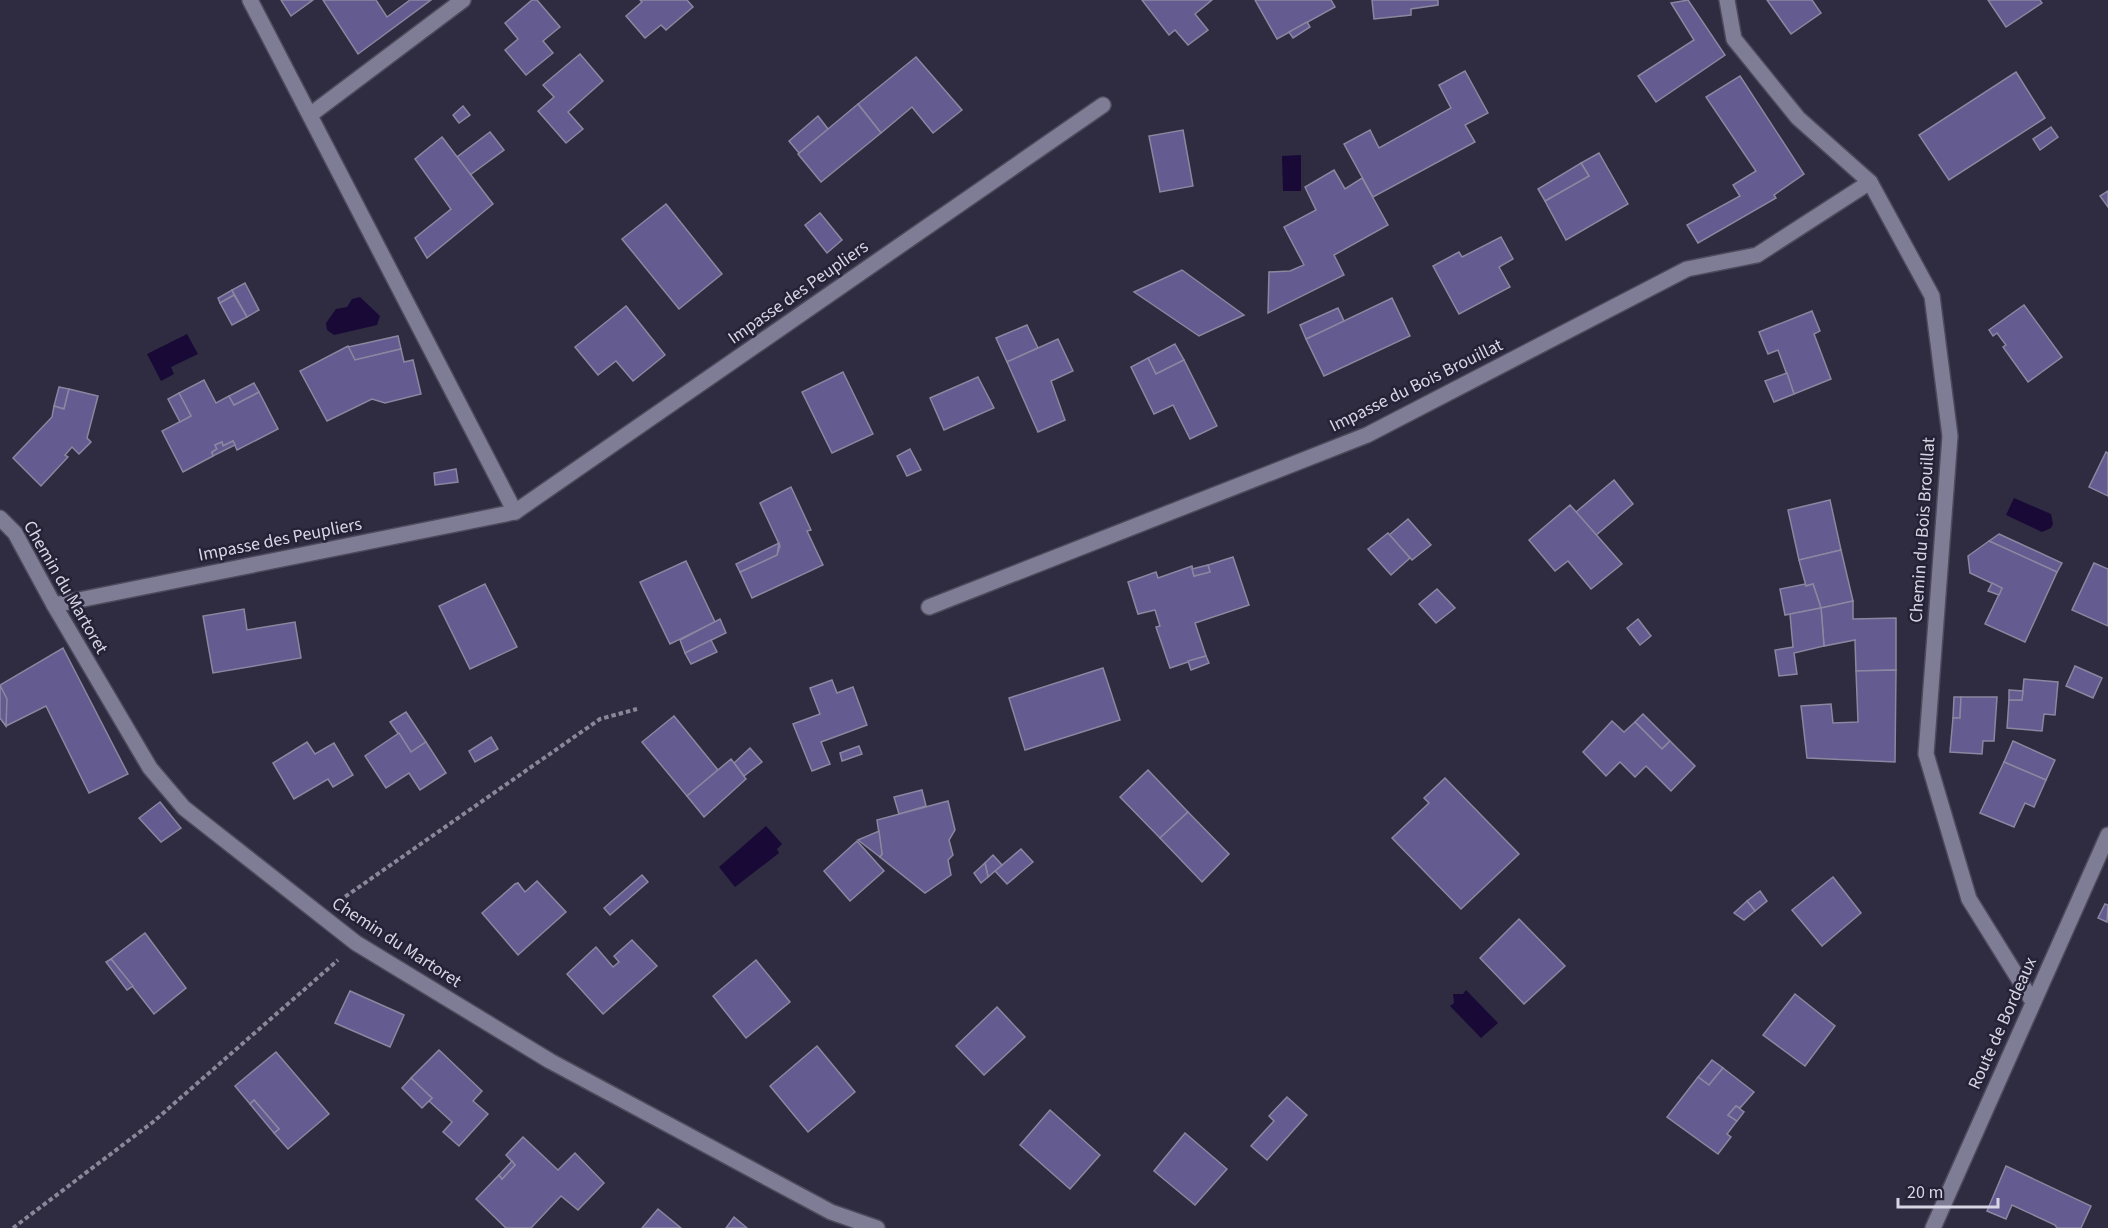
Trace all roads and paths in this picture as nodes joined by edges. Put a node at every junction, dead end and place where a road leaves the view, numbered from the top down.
1 (250, 0) edge
2 (463, 0) edge
3 (1727, 0) edge
4 (1103, 105) dead end
5 (310, 115) junction
6 (1870, 182) junction
7 (515, 512) junction
8 (0, 518) edge
9 (54, 605) junction
10 (929, 607) dead end
11 (637, 709) dead end
12 (2108, 835) edge
13 (319, 915) junction
14 (356, 943) junction
15 (2033, 1002) junction
16 (13, 1228) edge
17 (878, 1228) edge
18 (1933, 1228) edge

1 - 5 street
2 - 5 street
3 - 6 street, Chemin du Bois Brouillat
4 - 7 street, Impasse des Peupliers
5 - 7 street
6 - 10 street, Impasse du Bois Brouillat
6 - 15 street, Chemin du Bois Brouillat
7 - 9 street, Impasse des Peupliers
8 - 9 street, Chemin du Martoret
9 - 13 street, Chemin du Martoret
11 - 13 path
12 - 15 street, Route de Bordeaux
13 - 14 street, Chemin du Martoret
14 - 16 path
14 - 17 street, Chemin du Martoret
15 - 18 street, Route de Bordeaux

